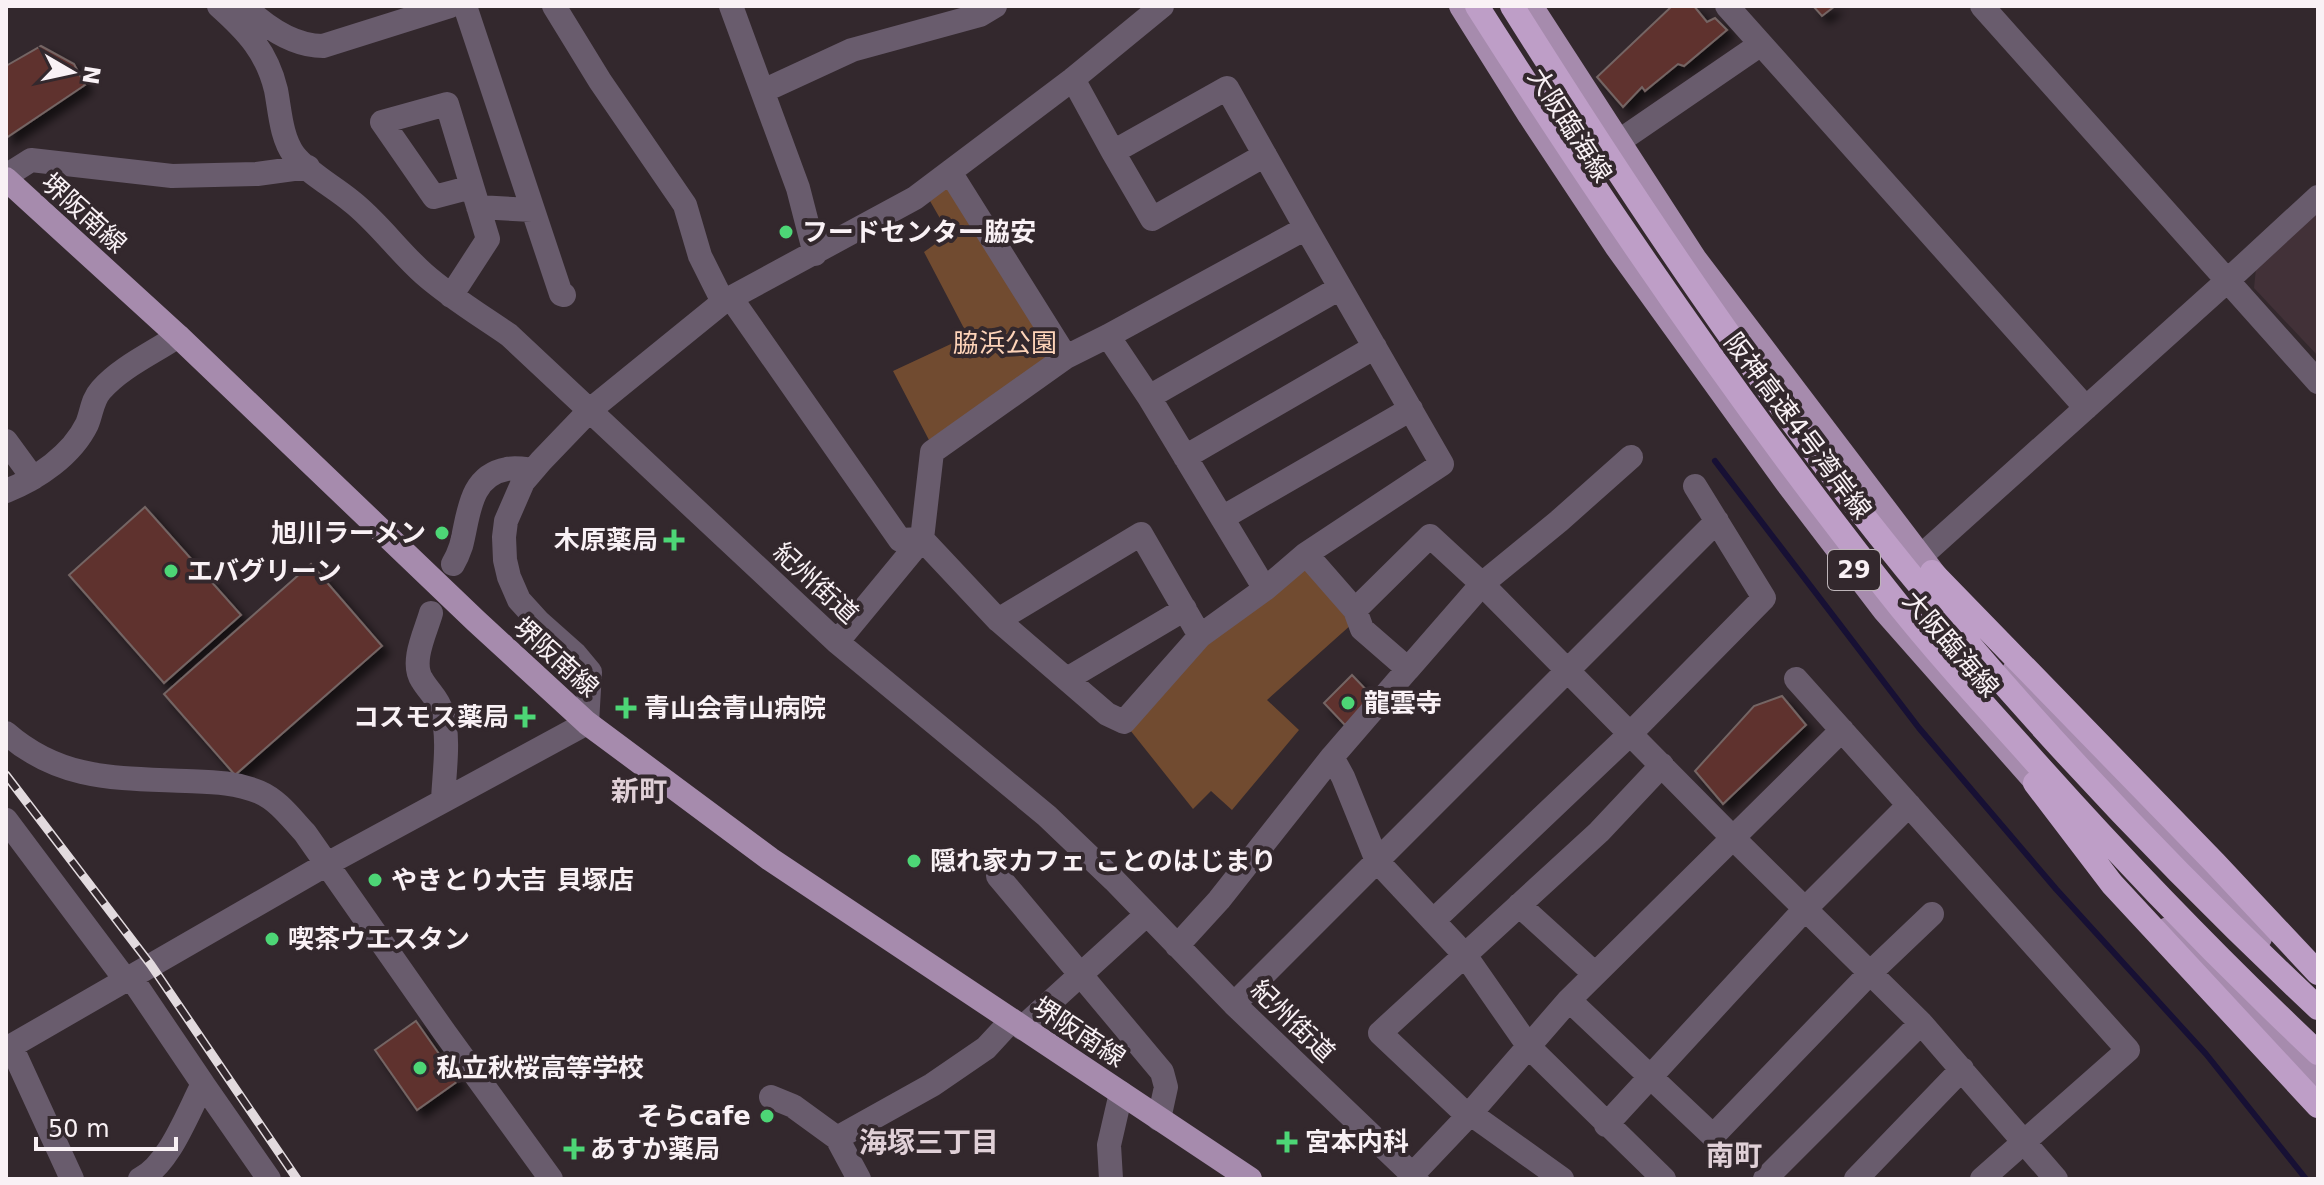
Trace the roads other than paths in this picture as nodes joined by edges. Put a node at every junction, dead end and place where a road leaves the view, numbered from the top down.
1 (219, 6) edge
2 (244, 6) edge
3 (450, 6) edge
4 (465, 6) edge
5 (554, 6) edge
6 (731, 6) edge
7 (995, 6) edge
8 (1162, 6) edge
9 (1461, 6) edge
10 (1477, 6) edge
11 (1512, 6) edge
12 (1531, 6) edge
13 (1727, 6) edge
14 (1982, 6) edge
15 (1761, 44) junction
16 (1073, 79) junction
17 (763, 91) junction
18 (1618, 142) junction
19 (1113, 152) junction
20 (1265, 155) junction
21 (308, 167) junction
22 (950, 172) junction
23 (6, 178) edge
24 (2318, 197) edge
25 (532, 210) junction
26 (1306, 228) junction
27 (815, 254) junction
28 (2227, 281) junction
29 (1340, 288) junction
30 (564, 295) dead end
31 (451, 296) junction
32 (727, 300) junction
33 (178, 336) junction
34 (1108, 336) junction
35 (1375, 347) junction
36 (1066, 357) junction
37 (2318, 382) edge
38 (1149, 397) junction
39 (2086, 408) junction
40 (1411, 409) junction
41 (590, 410) junction
42 (6, 441) edge
43 (1185, 457) junction
44 (1631, 457) dead end
45 (533, 470) junction
46 (33, 478) junction
47 (1695, 486) dead end
48 (6, 491) edge
49 (1222, 518) junction
50 (1717, 521) junction
51 (922, 539) junction
52 (1306, 554) junction
53 (453, 564) dead end
54 (1926, 564) junction
55 (1482, 584) junction
56 (1265, 589) junction
57 (1185, 609) junction
58 (1355, 610) junction
59 (431, 613) dead end
60 (998, 620) junction
61 (1200, 636) junction
62 (837, 642) junction
63 (1408, 669) junction
64 (1568, 669) junction
65 (1067, 679) junction
66 (1796, 679) dead end
67 (587, 723) junction
68 (1842, 730) junction
69 (6, 733) edge
70 (1629, 735) junction
71 (1332, 757) junction
72 (1662, 765) junction
73 (2022, 767) junction
74 (443, 801) junction
75 (1909, 805) junction
76 (6, 820) edge
77 (1732, 837) junction
78 (1377, 861) junction
79 (327, 864) junction
80 (998, 876) dead end
81 (1519, 905) junction
82 (1805, 909) junction
83 (1932, 914) dead end
84 (1146, 915) junction
85 (1433, 921) junction
86 (1177, 946) junction
87 (1465, 955) junction
88 (1870, 973) junction
89 (2318, 973) edge
90 (1595, 974) junction
91 (1081, 975) junction
92 (127, 978) junction
93 (2318, 998) edge
94 (1569, 1000) junction
95 (1234, 1004) junction
96 (2318, 1008) edge
97 (1921, 1023) junction
98 (1016, 1025) junction
99 (10, 1040) edge
100 (1529, 1047) junction
101 (2318, 1053) edge
102 (1962, 1069) junction
103 (1651, 1076) junction
104 (2318, 1076) edge
105 (203, 1084) junction
106 (1121, 1093) junction
107 (771, 1097) dead end
108 (2318, 1106) edge
109 (1468, 1116) junction
110 (1159, 1119) junction
111 (1606, 1125) junction
112 (837, 1138) junction
113 (2024, 1141) junction
114 (1109, 1145) junction
115 (1415, 1177) edge
116 (72, 1179) edge
117 (140, 1179) edge
118 (269, 1179) edge
119 (551, 1179) edge
120 (859, 1179) edge
121 (1111, 1179) edge
122 (1130, 1179) edge
123 (1250, 1179) edge
124 (1562, 1179) edge
125 (1664, 1179) edge
126 (1765, 1179) edge
127 (1856, 1179) edge
128 (1982, 1179) edge
129 (2056, 1179) edge

1 - 21 street, 紀州街道
2 - 3 street
4 - 25 street
5 - 32 street
6 - 17 street
7 - 17 street
8 - 16 street
9 - 73 main road, 大阪臨海線 / 29
10 - 101 highway, 阪神高速4号湾岸線
11 - 96 highway, 阪神高速4号湾岸線
12 - 18 main road, 大阪臨海線 / 29
13 - 15 street
14 - 28 street
15 - 18 street
15 - 39 street
16 - 19 street
16 - 22 street
17 - 27 street
18 - 54 main road, 大阪臨海線 / 29
19 - 20 street
19 - 20 street
20 - 26 street
21 - 23 street
21 - 31 street, 紀州街道
22 - 27 street
22 - 36 street
23 - 33 main road, 堺阪南線
24 - 28 street
25 - 30 street
25 - 31 street
26 - 29 street
26 - 34 street
27 - 32 street
28 - 37 street
28 - 39 street
29 - 35 street
29 - 38 street
31 - 41 street, 紀州街道
32 - 41 street
32 - 51 street
33 - 46 street
33 - 67 main road, 堺阪南線
34 - 36 street
34 - 38 street
35 - 40 street
35 - 43 street
36 - 51 street
38 - 43 street
39 - 54 street
40 - 49 street
40 - 52 street
41 - 45 street
41 - 62 street, 紀州街道
42 - 46 street
43 - 49 street
44 - 55 street
45 - 53 street
45 - 67 street
46 - 48 street
47 - 50 street
49 - 56 street
50 - 64 street
50 - 70 street
51 - 60 street
51 - 62 street
52 - 56 street
52 - 58 street
54 - 89 highway
54 - 93 main road, 大阪臨海線 / 29
55 - 58 street
55 - 63 street
55 - 64 street
56 - 61 street
57 - 60 street
57 - 61 street
57 - 65 street
58 - 63 street
59 - 74 street
60 - 65 street
61 - 65 street
62 - 84 street, 紀州街道
63 - 71 street
64 - 70 street
64 - 78 street
66 - 68 street
67 - 74 street
67 - 98 main road, 堺阪南線
68 - 75 street
68 - 77 street
69 - 79 street
70 - 72 street
70 - 85 street
71 - 78 street
71 - 86 street
72 - 77 street
72 - 81 street
73 - 104 main road, 大阪臨海線 / 29
73 - 108 highway
74 - 79 street
75 - 82 street
75 - 113 street
76 - 92 street
77 - 82 street
77 - 90 street
78 - 85 street
78 - 95 street
79 - 92 street
79 - 119 street
80 - 91 street
81 - 87 street
81 - 90 street
82 - 88 street
82 - 103 street
83 - 88 street
84 - 86 street, 紀州街道
84 - 91 street
85 - 87 street
86 - 95 street, 紀州街道
87 - 100 street
87 - 109 street
88 - 97 street
88 - 103 street
90 - 94 street
91 - 98 street
91 - 110 street
92 - 99 street
92 - 105 street
94 - 100 street
94 - 103 street
95 - 115 street, 紀州街道
97 - 102 street
97 - 126 street
98 - 106 main road, 堺阪南線
98 - 112 street
99 - 116 street
100 - 109 street
100 - 111 street
102 - 113 street
102 - 127 street
103 - 111 street
105 - 117 street
105 - 118 street
106 - 110 main road, 堺阪南線
106 - 114 street
107 - 112 street
109 - 115 street
109 - 124 street
110 - 123 main road, 堺阪南線
111 - 125 street
112 - 120 street
113 - 128 street
113 - 129 street
114 - 121 street
114 - 122 street

